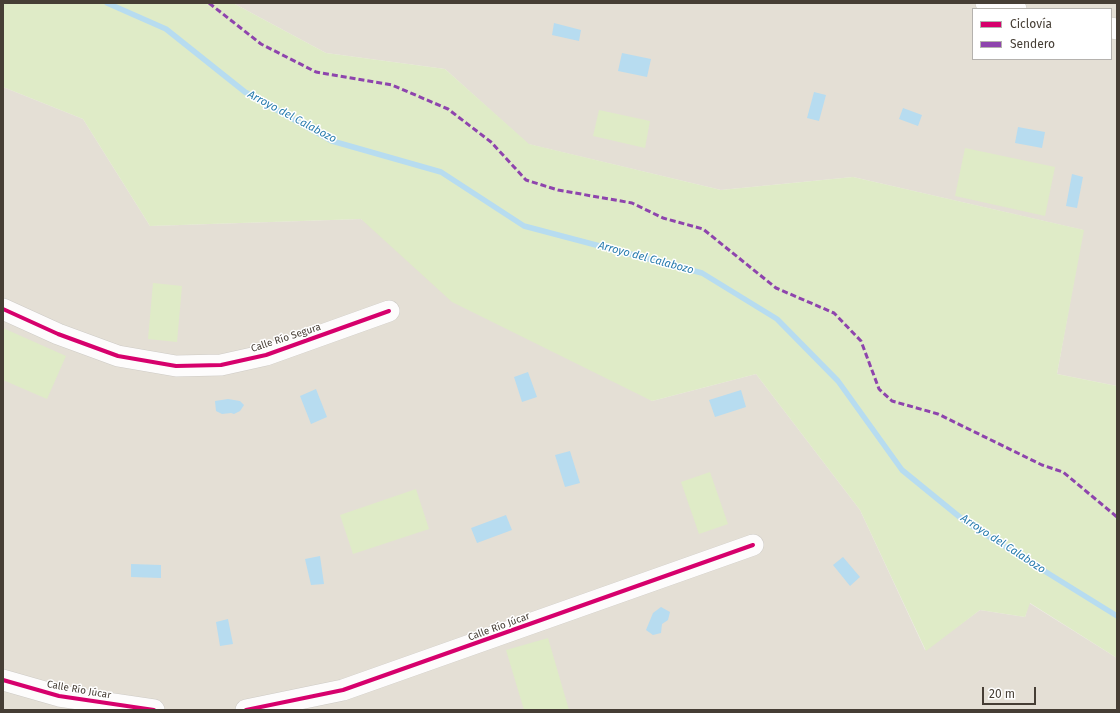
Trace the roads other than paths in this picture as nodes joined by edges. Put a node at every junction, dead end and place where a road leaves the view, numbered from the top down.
1 (986, 3) edge
2 (1011, 8) edge
3 (3, 309) edge
4 (389, 311) dead end
5 (753, 545) dead end
6 (3, 680) edge
7 (154, 710) edge
8 (246, 710) edge

1 - 2 street
3 - 4 street, Calle Río Segura
5 - 8 street, Calle Río Júcar
6 - 7 street, Calle Río Júcar

